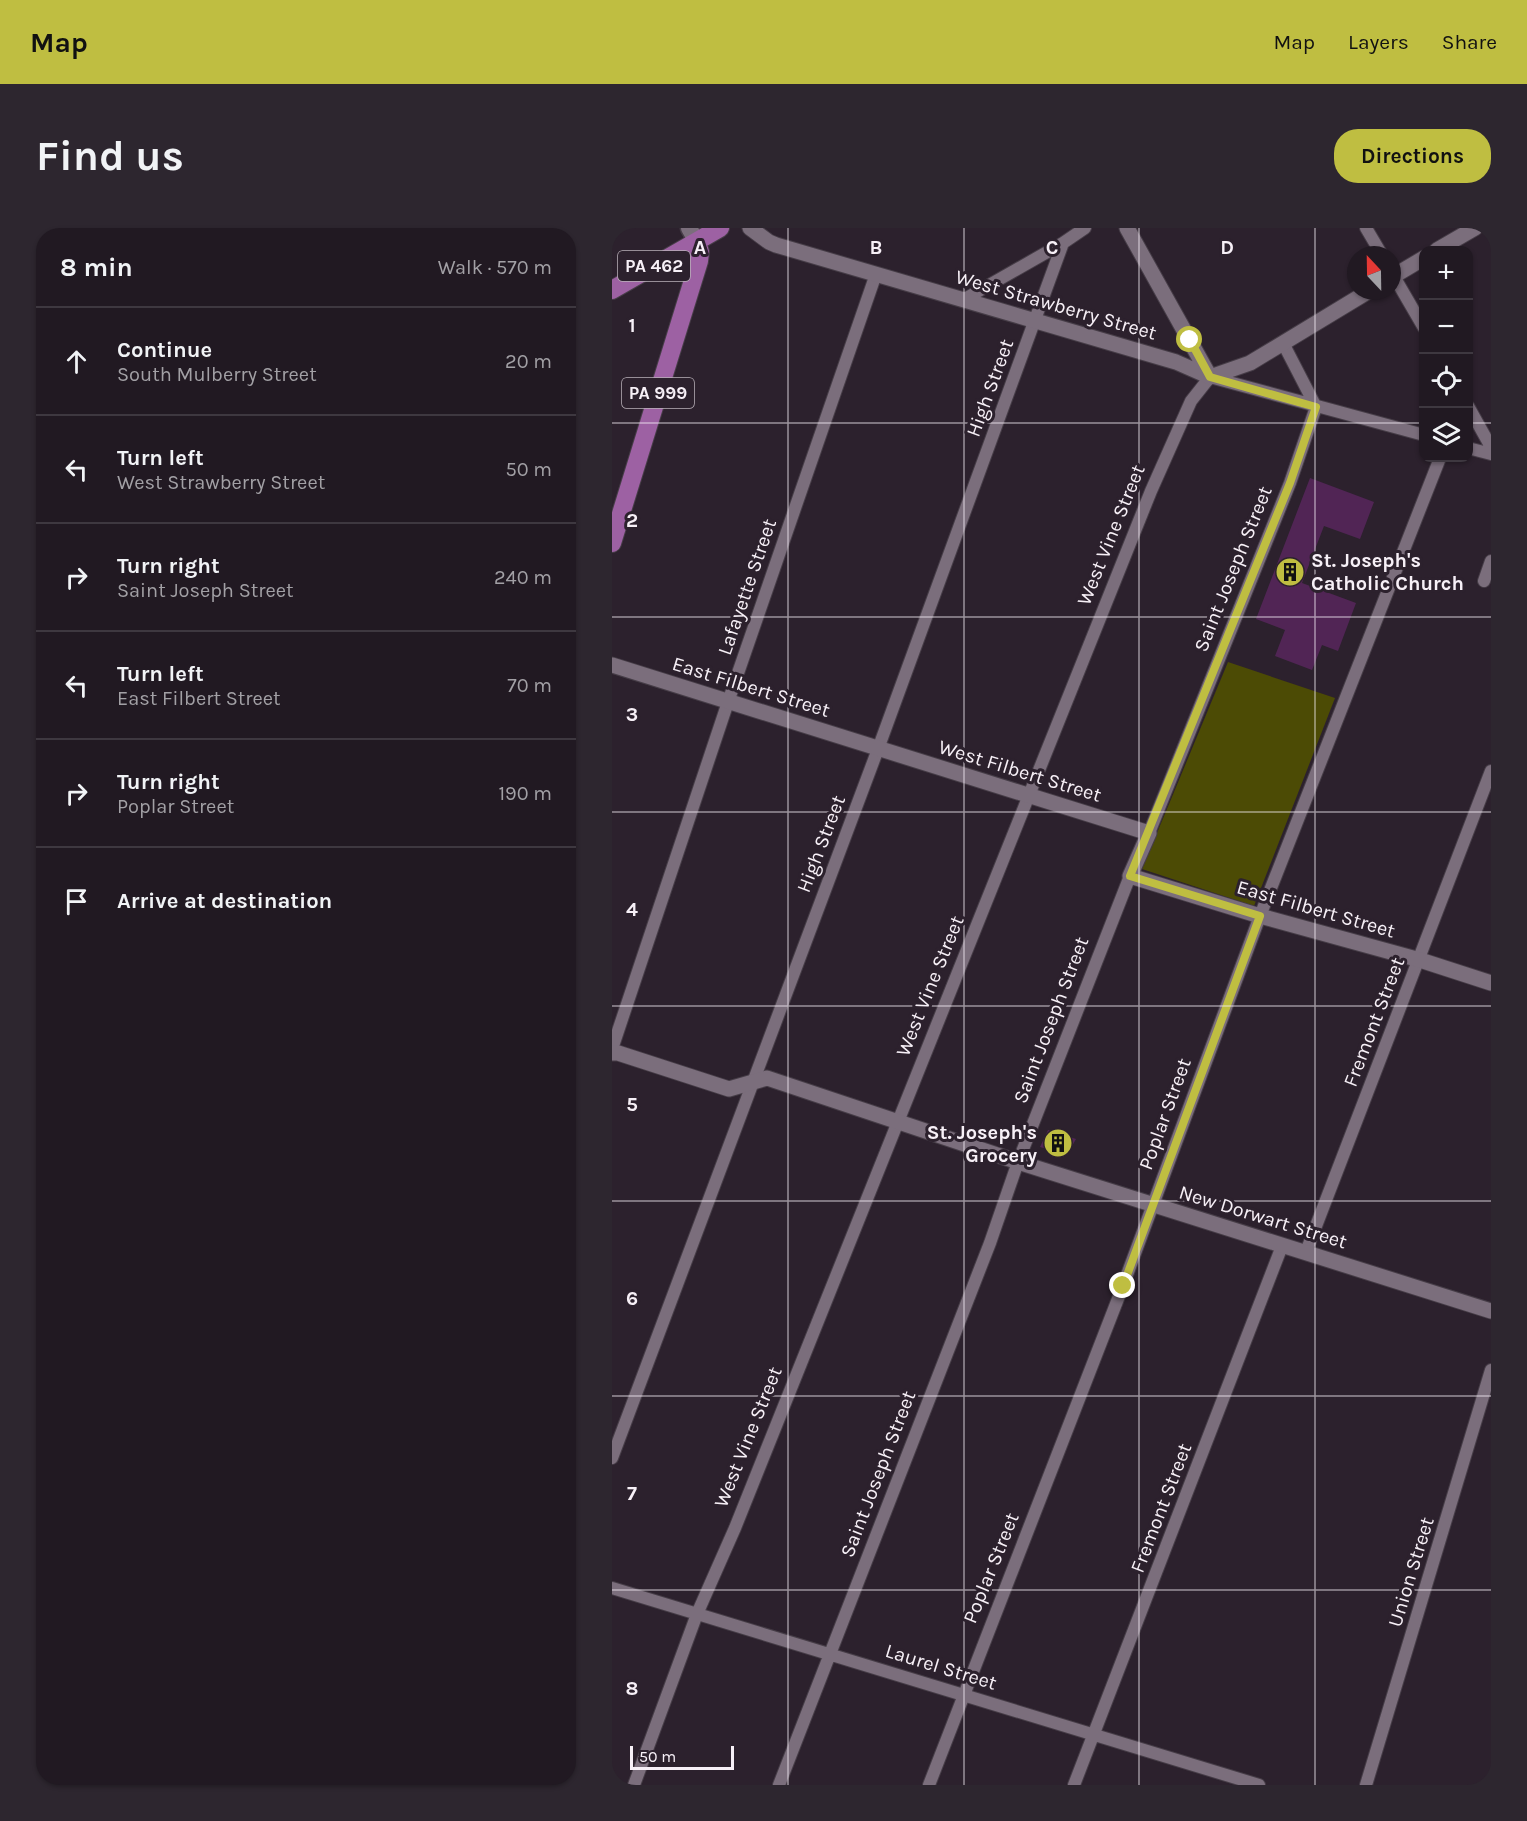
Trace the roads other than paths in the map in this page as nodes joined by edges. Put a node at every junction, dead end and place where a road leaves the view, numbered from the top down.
1 (720, 228) edge
2 (750, 228) edge
3 (1085, 228) edge
4 (1127, 228) edge
5 (1366, 228) edge
6 (1475, 228) edge
7 (693, 235) edge
8 (1063, 243) junction
9 (1377, 246) edge
10 (1444, 246) edge
11 (1419, 261) edge
12 (1401, 271) edge
13 (876, 274) junction
14 (1401, 289) edge
15 (612, 290) edge
16 (963, 300) junction
17 (1354, 300) edge
18 (1419, 319) edge
19 (1035, 321) junction
20 (1283, 343) junction
21 (1210, 377) junction
22 (1316, 407) junction
23 (1469, 408) edge
24 (1419, 434) edge
25 (1491, 447) edge
26 (1473, 449) edge
27 (1491, 454) edge
28 (1438, 462) edge
29 (612, 543) edge
30 (1491, 561) edge
31 (1484, 581) dead end
32 (612, 665) edge
33 (728, 702) junction
34 (878, 748) junction
35 (1491, 771) edge
36 (1028, 796) junction
37 (1149, 833) junction
38 (1130, 876) junction
39 (1260, 916) junction
40 (1420, 960) junction
41 (1491, 983) edge
42 (612, 1051) edge
43 (753, 1082) junction
44 (898, 1121) junction
45 (1018, 1162) junction
46 (1153, 1204) junction
47 (1282, 1246) junction
48 (1306, 1252) junction
49 (1491, 1311) edge
50 (1491, 1370) edge
51 (612, 1458) edge
52 (612, 1588) edge
53 (697, 1614) junction
54 (830, 1654) junction
55 (963, 1694) junction
56 (1094, 1735) junction
57 (634, 1785) edge
58 (779, 1785) edge
59 (929, 1785) edge
60 (1074, 1785) edge
61 (1259, 1785) edge
62 (1366, 1785) edge

1 - 7 main road, PA 462
2 - 13 street, West Strawberry Street
3 - 8 street
4 - 21 street
5 - 9 street
6 - 10 street
7 - 15 main road, PA 462
7 - 29 main road, PA 999
8 - 16 street
8 - 19 street, High Street
11 - 12 street
13 - 16 street, West Strawberry Street
13 - 33 street, Lafayette Street
14 - 18 street
16 - 19 street, West Strawberry Street
17 - 20 street
19 - 21 street, West Strawberry Street
19 - 34 street, High Street
20 - 21 street
20 - 22 street
21 - 22 street, West Strawberry Street
21 - 36 street, West Vine Street
22 - 24 street, West Strawberry Street
22 - 37 street, Saint Joseph Street
23 - 25 street
26 - 27 street
28 - 39 street, Poplar Street
30 - 31 street
32 - 33 street, East Filbert Street
33 - 34 street, East Filbert Street
33 - 42 street, Lafayette Street
34 - 36 street, West Filbert Street
34 - 43 street, High Street
35 - 40 street, Fremont Street
36 - 37 street, West Filbert Street
36 - 44 street, West Vine Street
37 - 38 street, Saint Joseph Street
38 - 39 street, East Filbert Street
38 - 45 street, Saint Joseph Street
39 - 40 street, East Filbert Street
39 - 46 street, Poplar Street
40 - 41 street, East Filbert Street
40 - 48 street, Fremont Street
42 - 43 street, New Dorwart Street
43 - 44 street, New Dorwart Street
43 - 51 street, High Street
44 - 45 street, New Dorwart Street
44 - 53 street, West Vine Street
45 - 46 street, New Dorwart Street
45 - 54 street, Saint Joseph Street
46 - 47 street, New Dorwart Street
46 - 55 street, Poplar Street
47 - 48 street, New Dorwart Street
47 - 56 street, Fremont Street
48 - 49 street, New Dorwart Street
50 - 62 street, Union Street
52 - 53 street, Laurel Street
53 - 54 street, Laurel Street
53 - 57 street, West Vine Street
54 - 55 street, Laurel Street
54 - 58 street, Saint Joseph Street
55 - 56 street, Laurel Street
55 - 59 street, Poplar Street
56 - 60 street, Fremont Street
56 - 61 street, Laurel Street

